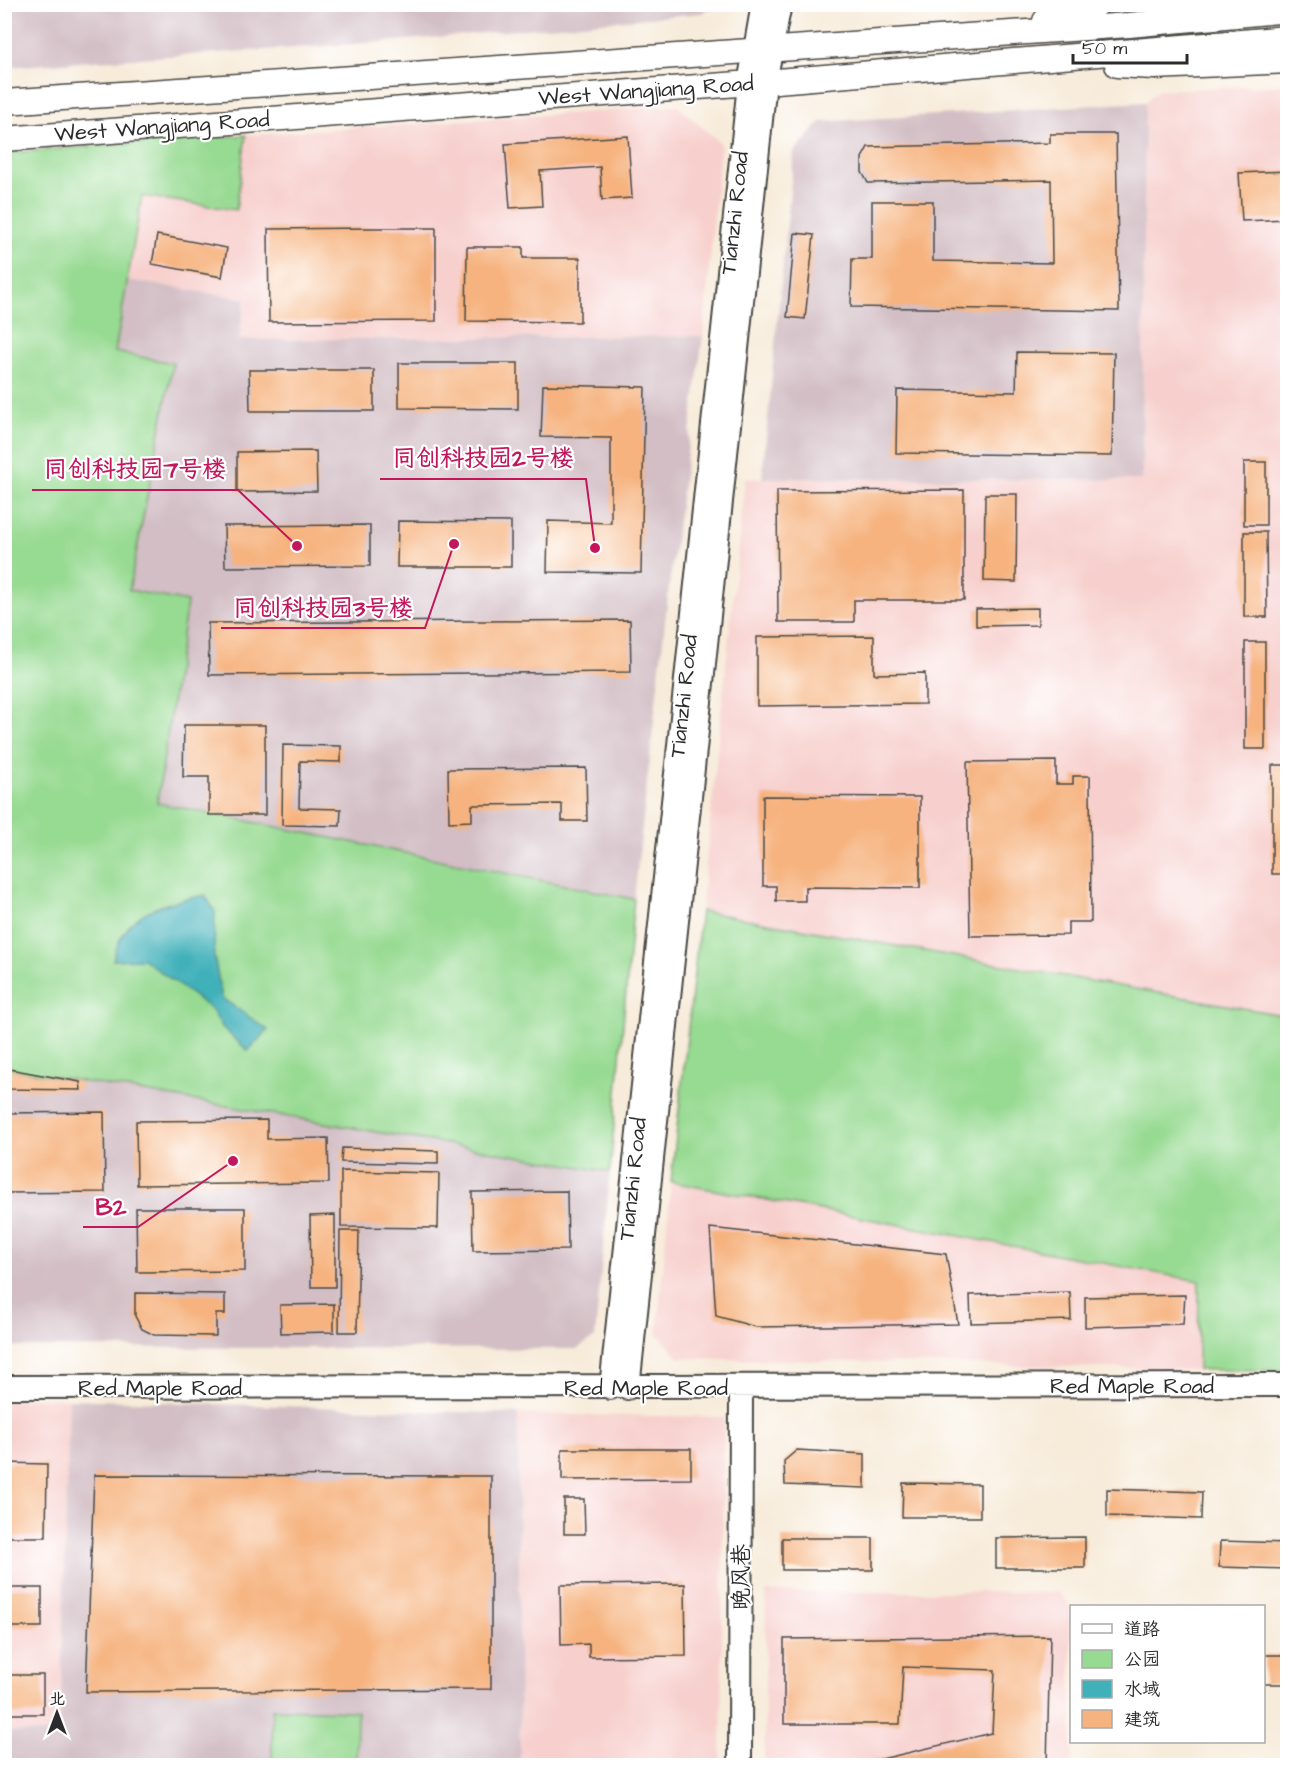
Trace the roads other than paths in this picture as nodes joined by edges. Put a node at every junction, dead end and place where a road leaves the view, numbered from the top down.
1 (764, 4) edge
2 (780, 4) edge
3 (1097, 4) edge
4 (1287, 10) edge
5 (1008, 32) junction
6 (1287, 38) edge
7 (763, 49) junction
8 (1287, 61) edge
9 (1015, 62) junction
10 (757, 83) junction
11 (4, 102) edge
12 (4, 139) edge
13 (1287, 1385) edge
14 (4, 1388) edge
15 (619, 1388) junction
16 (741, 1388) junction
17 (741, 1766) edge

1 - 7 street, Tianzhi Road
2 - 7 street, Tianzhi Road
3 - 5 main road
4 - 5 main road, West Wangjiang Road
5 - 7 main road, West Wangjiang Road
6 - 9 main road, West Wangjiang Road
7 - 10 street, Tianzhi Road
7 - 11 main road, West Wangjiang Road
8 - 9 main road
9 - 10 main road, West Wangjiang Road
10 - 12 main road, West Wangjiang Road
10 - 15 street, Tianzhi Road
13 - 16 street, Red Maple Road
14 - 15 street, Red Maple Road
15 - 16 street, Red Maple Road
16 - 17 street, 晚风巷

